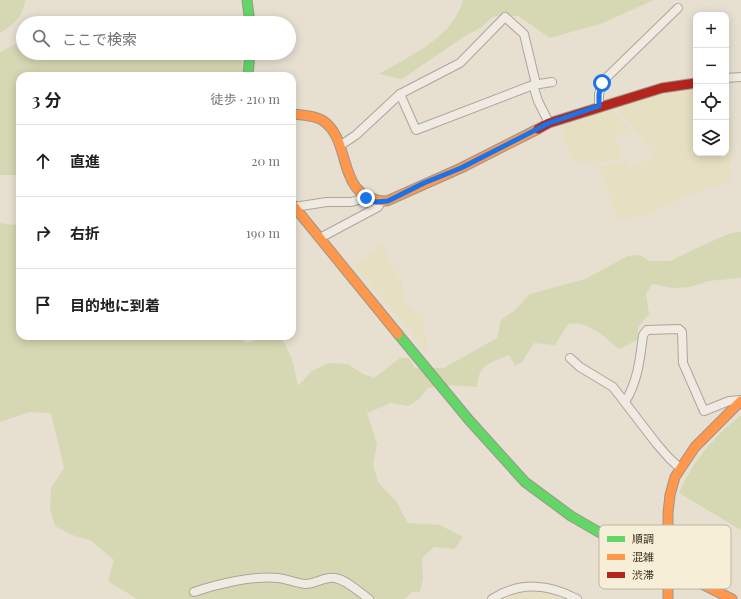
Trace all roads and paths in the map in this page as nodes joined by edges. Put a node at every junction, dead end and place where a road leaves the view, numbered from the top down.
1 (247, 0) edge
2 (678, 8) dead end
3 (249, 16) edge
4 (249, 60) edge
5 (248, 72) edge
6 (741, 77) edge
7 (729, 78) edge
8 (552, 82) dead end
9 (693, 83) edge
10 (534, 84) junction
11 (400, 94) junction
12 (599, 106) junction
13 (296, 115) edge
14 (549, 123) junction
15 (341, 145) junction
16 (366, 198) junction
17 (381, 202) junction
18 (296, 206) edge
19 (296, 210) edge
20 (320, 238) junction
21 (570, 358) dead end
22 (741, 400) edge
23 (625, 402) junction
24 (680, 468) junction
25 (668, 525) edge
26 (599, 533) edge
27 (668, 589) edge
28 (712, 589) edge
29 (194, 592) dead end
30 (369, 599) edge
31 (492, 599) edge
32 (577, 599) edge
33 (668, 599) edge
34 (732, 599) edge

1 - 3 street
2 - 12 street
4 - 5 street
6 - 7 street
8 - 10 street
9 - 12 street
10 - 11 street
10 - 11 street
10 - 14 street
11 - 15 street
12 - 14 street
13 - 15 street
14 - 17 street
15 - 16 street
16 - 17 street
16 - 18 street
17 - 20 street
19 - 20 street
20 - 26 street
21 - 23 street
22 - 23 street
22 - 24 street
23 - 24 street
24 - 25 street
27 - 33 street
28 - 34 street
29 - 30 street
31 - 32 street

